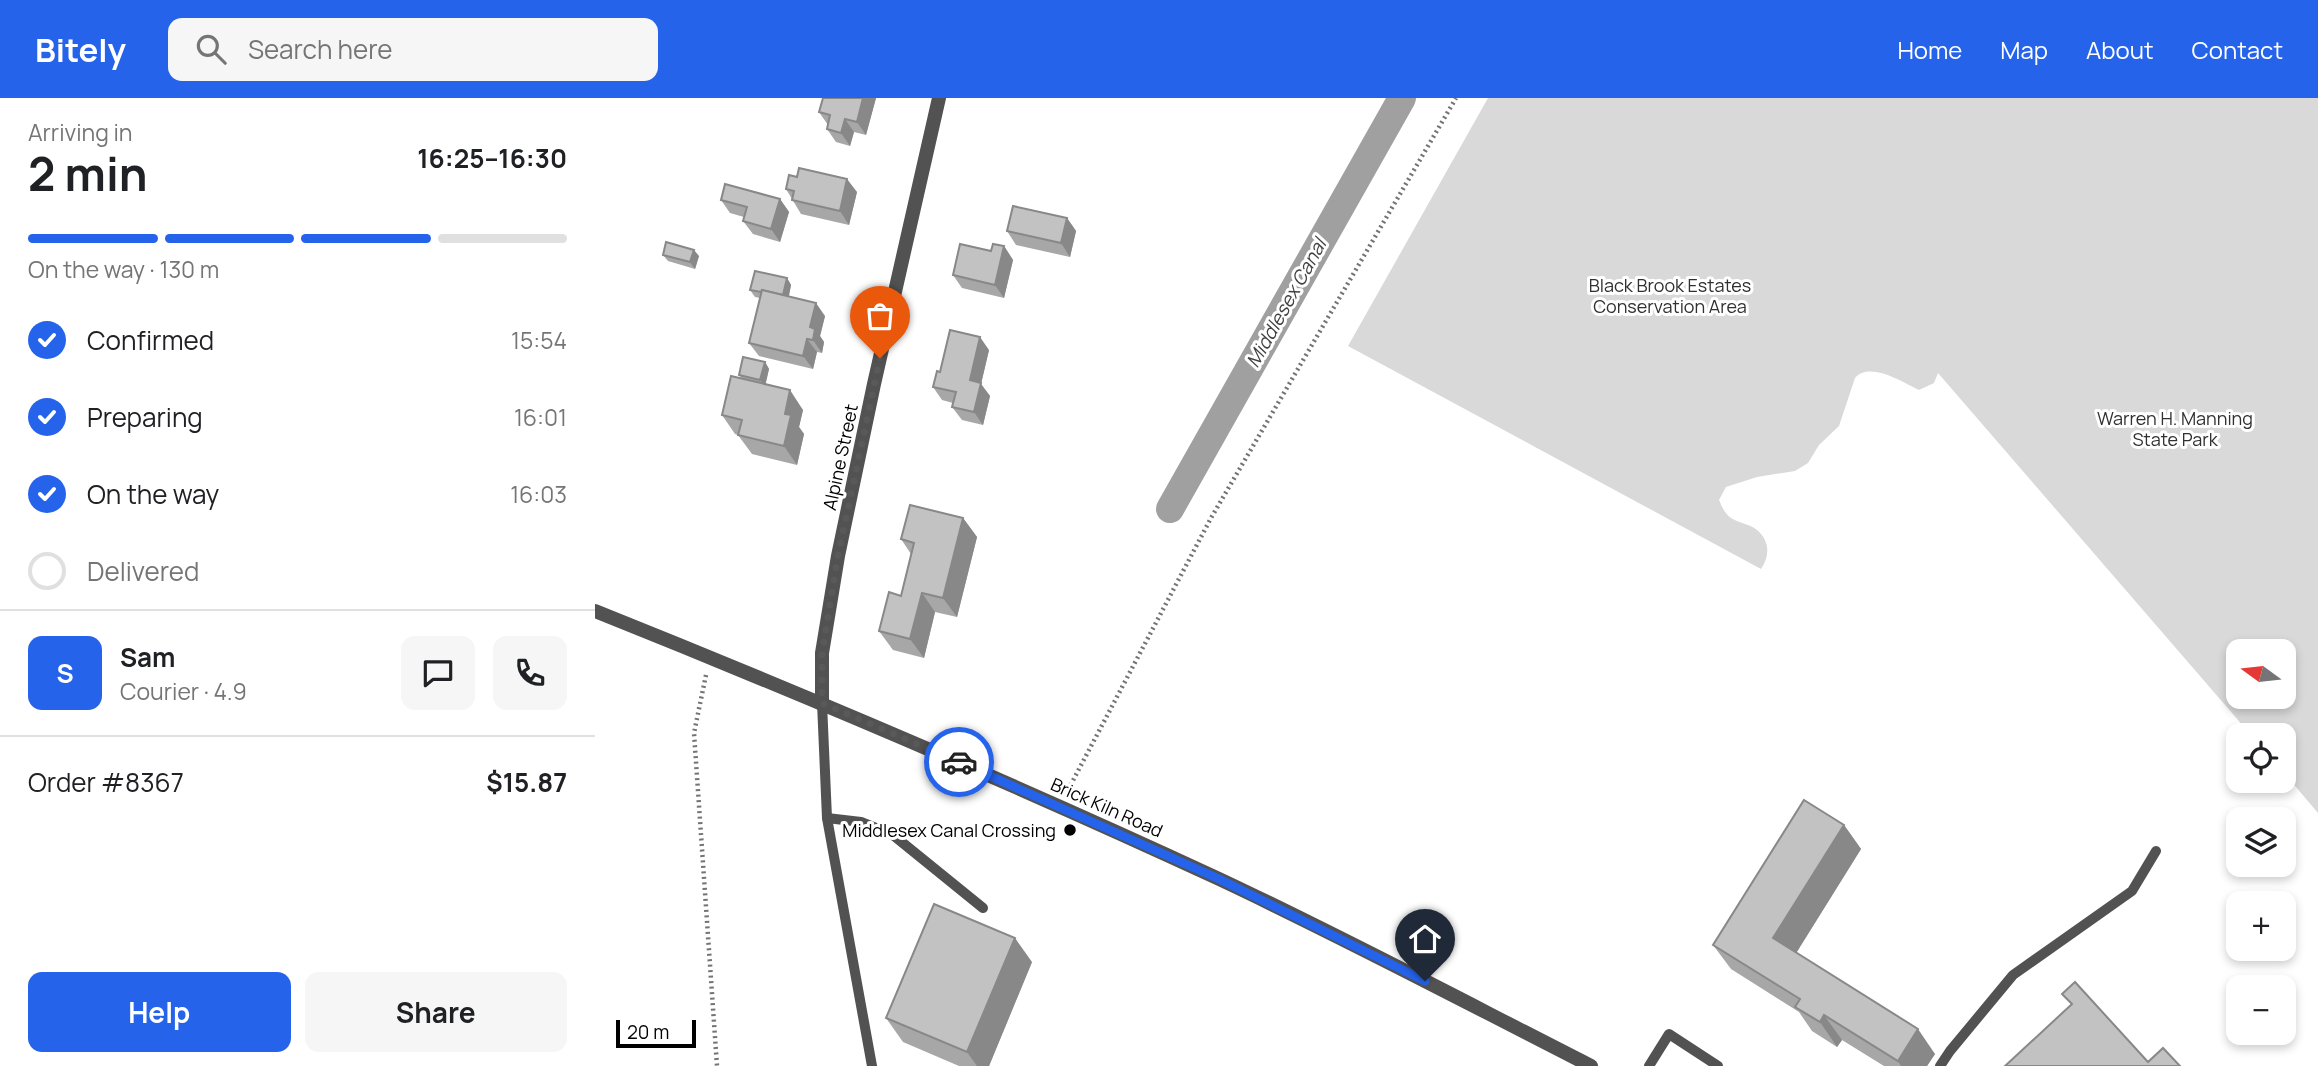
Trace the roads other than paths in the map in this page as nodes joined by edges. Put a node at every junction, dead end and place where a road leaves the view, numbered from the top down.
1 (939, 98) edge
2 (595, 611) edge
3 (822, 703) junction
4 (827, 818) junction
5 (2156, 851) dead end
6 (983, 908) dead end
7 (873, 1066) edge
8 (1591, 1066) edge
9 (1649, 1066) edge
10 (1718, 1066) edge
11 (1940, 1066) edge

1 - 3 street, Alpine Street
2 - 3 street, Brick Kiln Road
3 - 4 lane
3 - 8 street, Brick Kiln Road
4 - 6 lane
4 - 7 lane
5 - 11 lane
9 - 10 lane

